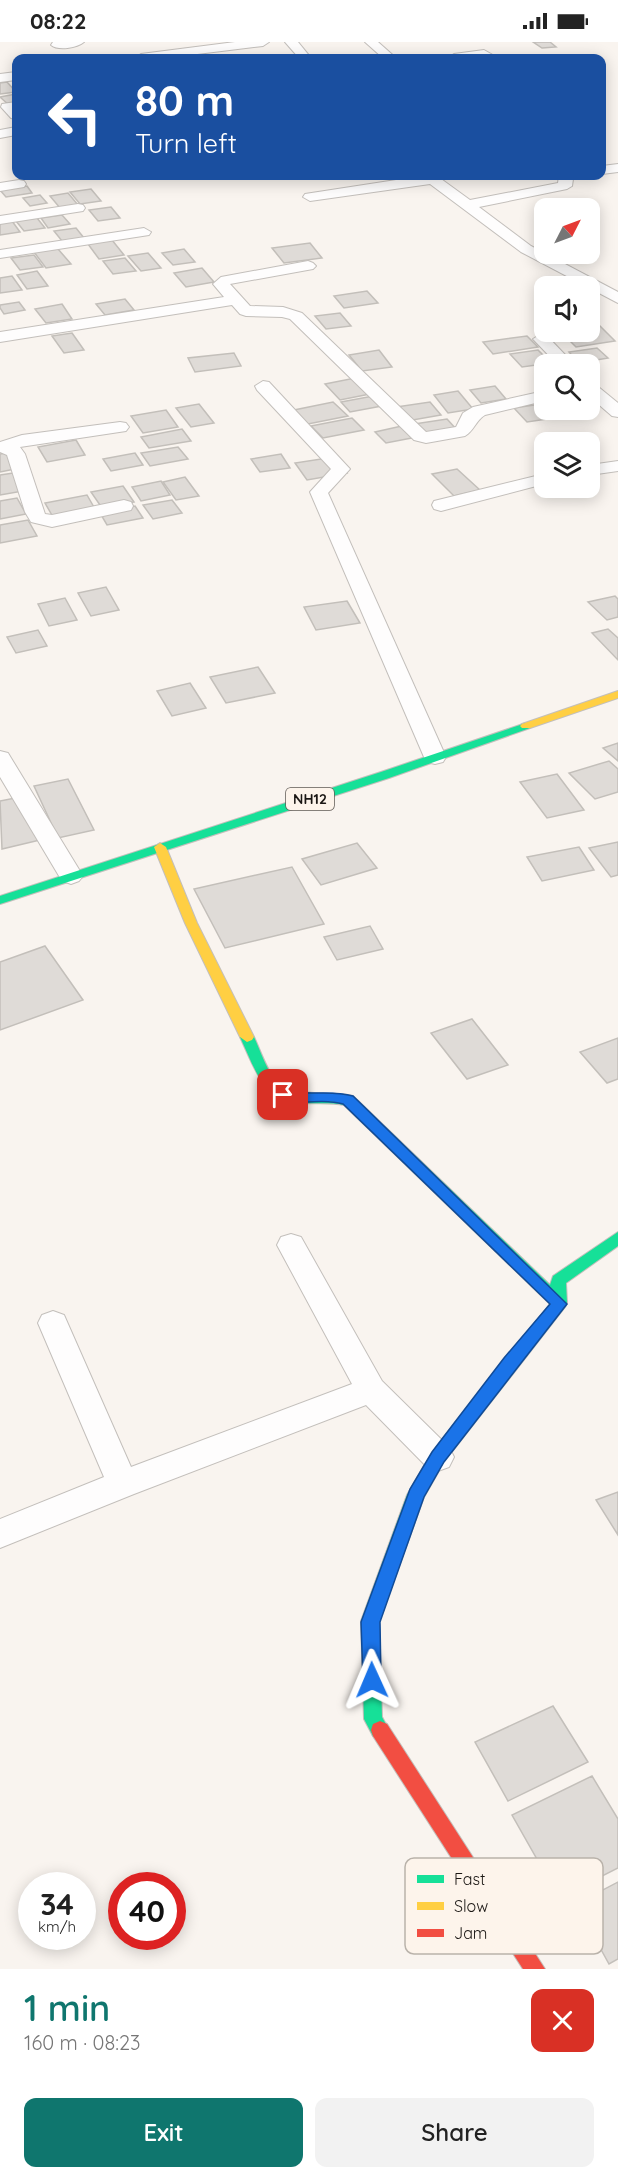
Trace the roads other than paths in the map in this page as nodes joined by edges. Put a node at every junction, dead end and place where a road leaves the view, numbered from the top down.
1 (78, 42) edge
2 (263, 42) edge
3 (291, 42) edge
4 (371, 42) edge
5 (212, 49) junction
6 (503, 51) dead end
7 (66, 54) edge
8 (173, 54) edge
9 (218, 54) edge
10 (302, 54) edge
11 (385, 54) edge
12 (494, 54) edge
13 (416, 180) edge
14 (435, 180) edge
15 (566, 180) edge
16 (19, 184) dead end
17 (0, 187) edge
18 (310, 197) dead end
19 (467, 205) junction
20 (78, 208) dead end
21 (0, 220) edge
22 (144, 232) dead end
23 (0, 254) edge
24 (308, 266) dead end
25 (618, 298) edge
26 (234, 300) junction
27 (0, 337) edge
28 (544, 342) edge
29 (556, 354) edge
30 (263, 386) dead end
31 (600, 397) edge
32 (534, 398) edge
33 (618, 412) edge
34 (120, 427) dead end
35 (3, 447) edge
36 (618, 466) edge
37 (600, 469) edge
38 (534, 481) edge
39 (441, 505) dead end
40 (124, 506) dead end
41 (618, 694) edge
42 (435, 757) junction
43 (0, 758) edge
44 (160, 847) junction
45 (71, 876) junction
46 (0, 900) edge
47 (618, 1238) edge
48 (291, 1245) dead end
49 (559, 1304) junction
50 (53, 1323) dead end
51 (371, 1390) junction
52 (438, 1457) junction
53 (123, 1484) junction
54 (0, 1534) edge
55 (463, 1858) edge
56 (525, 1954) edge
57 (535, 1969) edge

1 - 7 street
2 - 5 street
3 - 10 street
4 - 11 street
5 - 8 street
5 - 9 street
6 - 12 street
13 - 18 street
14 - 19 street
15 - 19 street
16 - 17 street
19 - 25 street
20 - 21 street
22 - 23 street
24 - 26 street
26 - 27 street
26 - 32 street
28 - 29 street
30 - 42 street
31 - 33 street
34 - 35 street
35 - 40 street
36 - 37 street
38 - 39 street
41 - 42 main road, NH12
42 - 44 main road, NH12
43 - 45 street
44 - 45 main road, NH12
44 - 49 main road
45 - 46 main road, NH12
47 - 49 main road
48 - 51 street
49 - 52 main road
50 - 53 street
51 - 52 street
51 - 53 street
52 - 55 main road
53 - 54 street
56 - 57 main road

